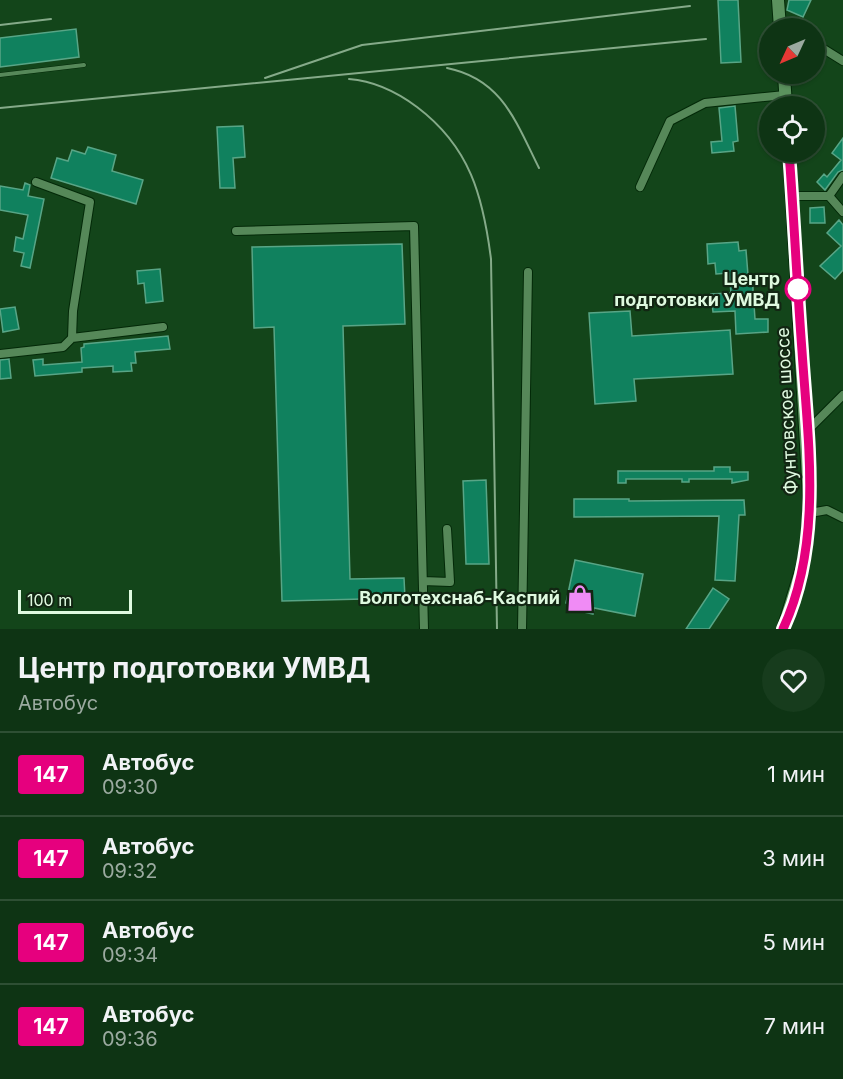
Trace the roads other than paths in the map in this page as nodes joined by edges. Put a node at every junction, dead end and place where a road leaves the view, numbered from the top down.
1 (778, 0) edge
2 (779, 18) edge
3 (825, 50) edge
4 (843, 61) edge
5 (84, 65) dead end
6 (0, 75) edge
7 (759, 101) edge
8 (790, 162) edge
9 (843, 176) edge
10 (36, 182) dead end
11 (640, 187) dead end
12 (792, 196) junction
13 (829, 196) junction
14 (843, 212) edge
15 (236, 231) dead end
16 (528, 272) dead end
17 (163, 327) dead end
18 (72, 338) junction
19 (0, 354) edge
20 (843, 395) edge
21 (807, 431) junction
22 (810, 513) junction
23 (843, 518) edge
24 (447, 529) dead end
25 (423, 581) junction
26 (424, 629) edge
27 (522, 629) edge
28 (783, 629) edge

1 - 2 street
3 - 4 street
5 - 6 lane
7 - 11 street
8 - 12 street, Фунтовское шоссе
9 - 13 street
10 - 18 street
12 - 13 street
12 - 21 street, Фунтовское шоссе
13 - 14 street
15 - 25 street
16 - 27 street
17 - 18 street
18 - 19 street
20 - 21 street
21 - 22 street, Фунтовское шоссе
22 - 23 street
22 - 28 street, Фунтовское шоссе
24 - 25 street
25 - 26 street

